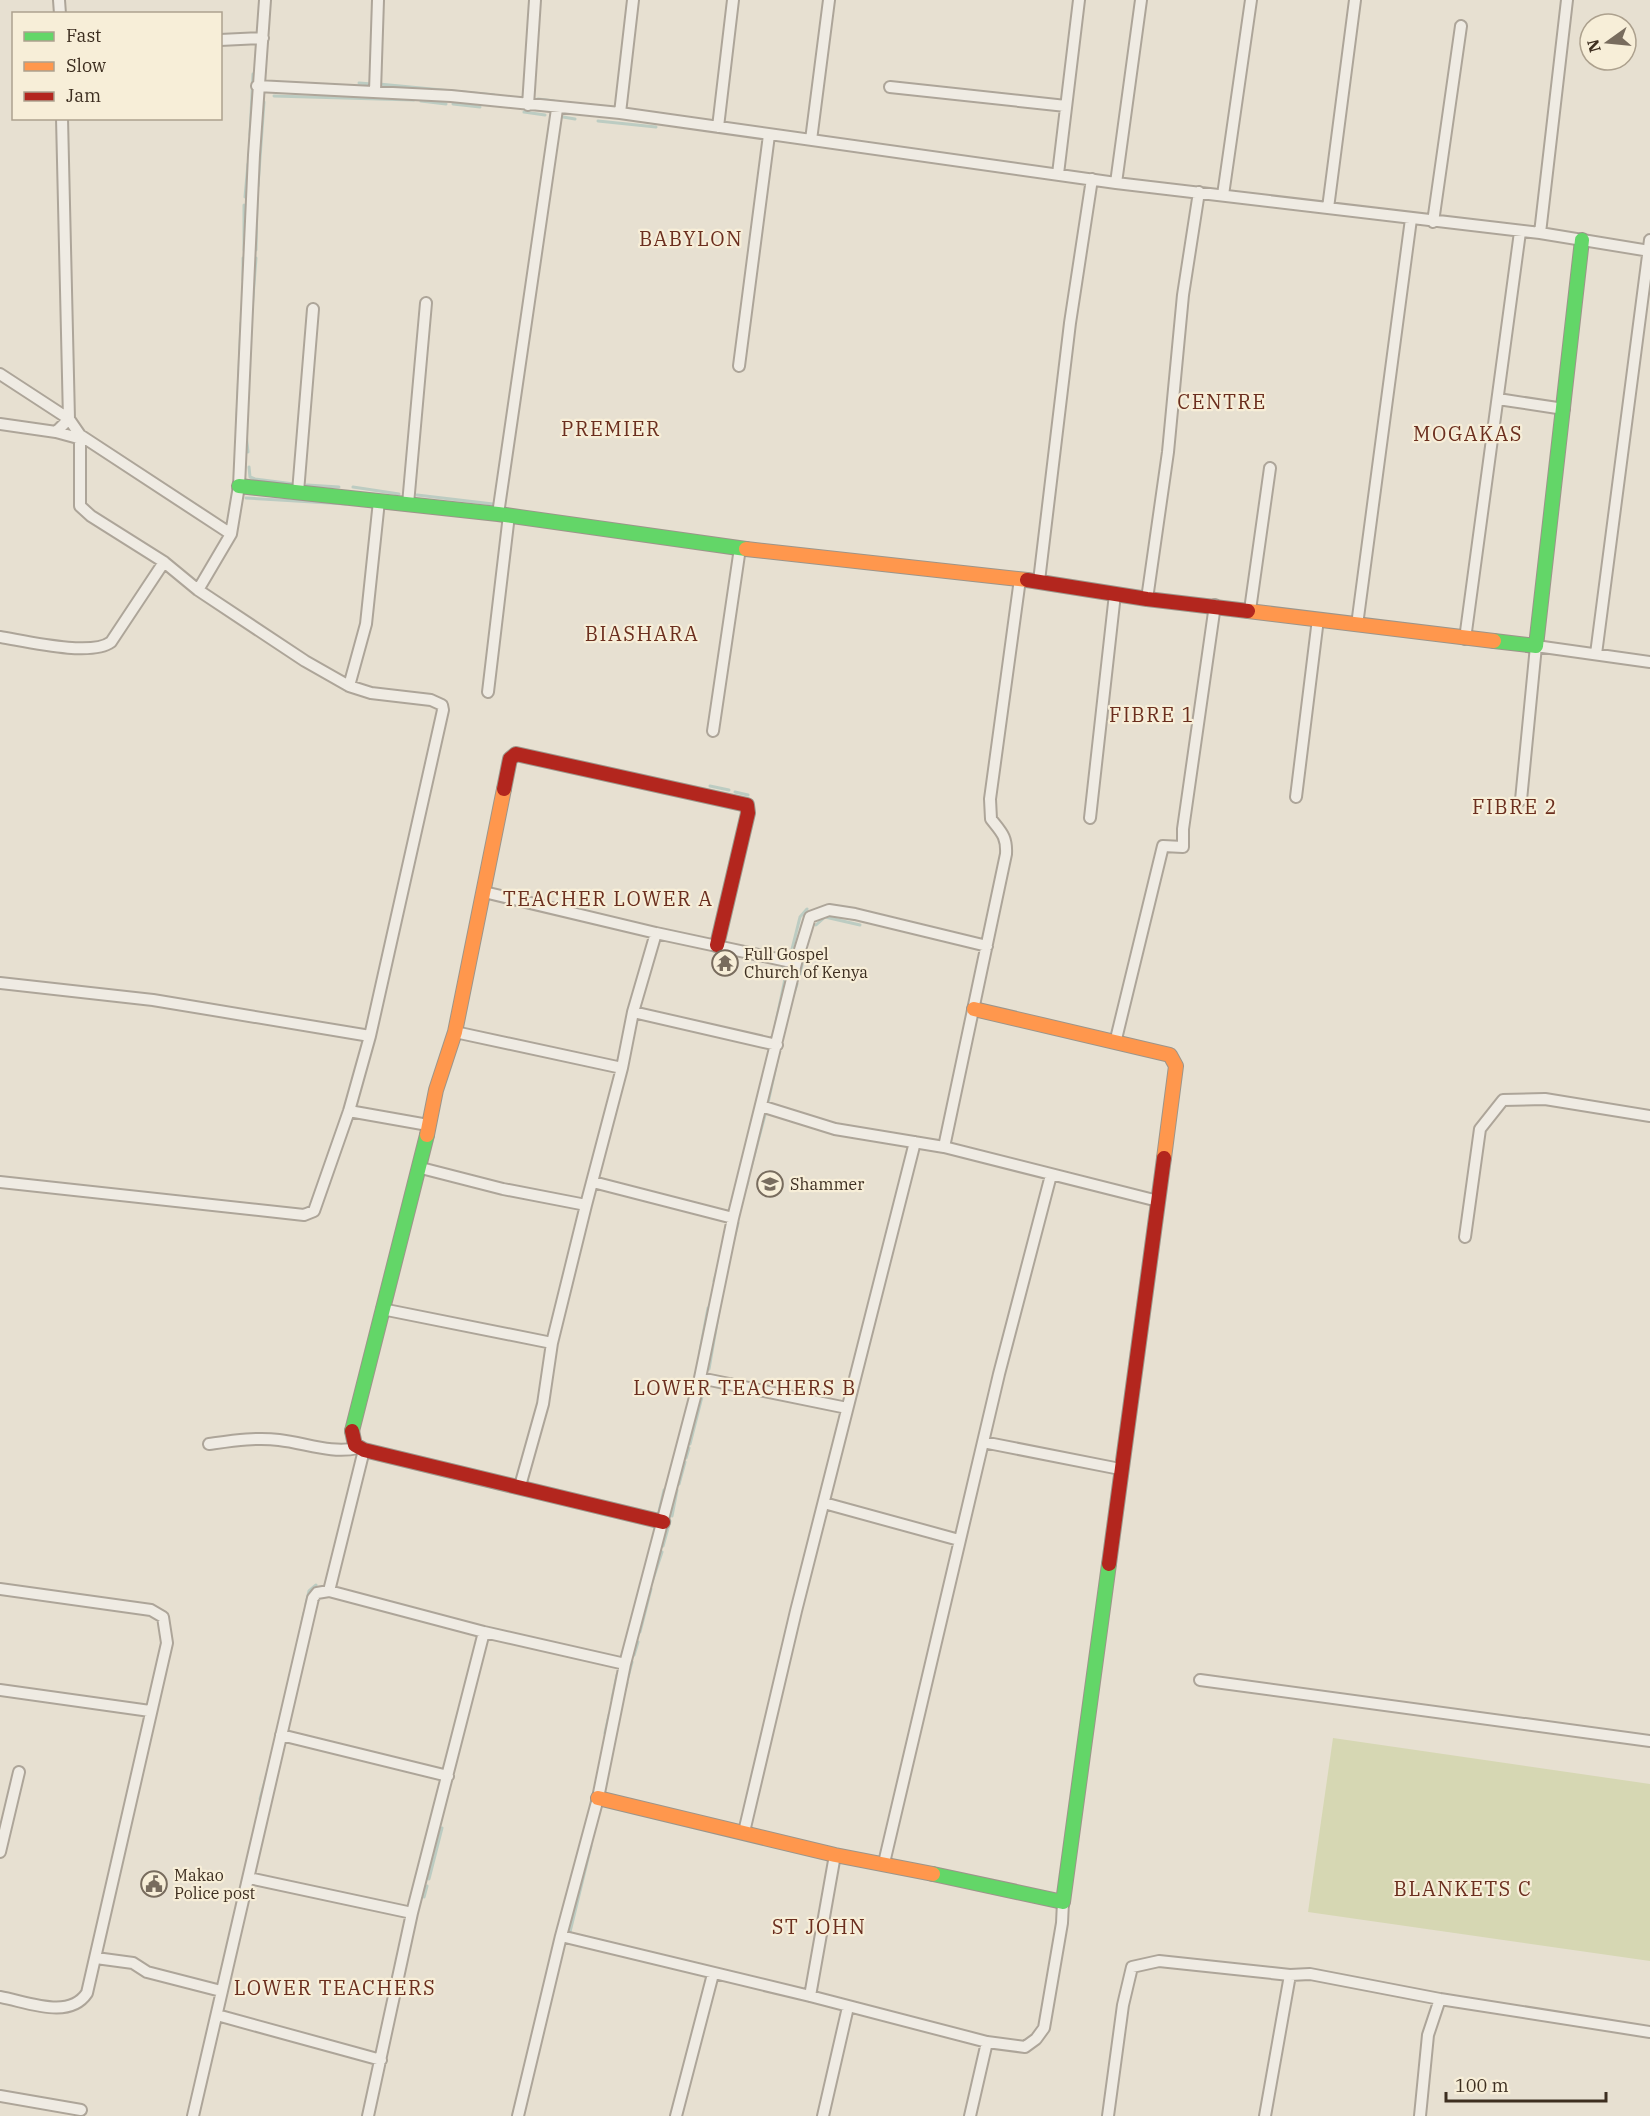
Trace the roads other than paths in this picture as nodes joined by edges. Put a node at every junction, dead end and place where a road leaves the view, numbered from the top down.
1 (265, 0) edge
2 (378, 0) edge
3 (535, 0) edge
4 (633, 0) edge
5 (733, 0) edge
6 (830, 0) edge
7 (1079, 0) edge
8 (1142, 0) edge
9 (1251, 0) edge
10 (1355, 0) edge
11 (1567, 0) edge
12 (1461, 26) dead end
13 (263, 38) junction
14 (222, 40) edge
15 (257, 86) junction
16 (890, 87) dead end
17 (375, 91) junction
18 (528, 105) junction
19 (1066, 106) junction
20 (557, 109) junction
21 (620, 113) junction
22 (62, 120) edge
23 (717, 127) junction
24 (769, 135) junction
25 (811, 140) junction
26 (1058, 174) junction
27 (1092, 179) junction
28 (1116, 183) junction
29 (1199, 192) junction
30 (1223, 195) junction
31 (1328, 208) junction
32 (1412, 219) junction
33 (1433, 222) junction
34 (1520, 232) junction
35 (1540, 233) junction
36 (1582, 240) junction
37 (1650, 248) edge
38 (426, 303) dead end
39 (313, 309) dead end
40 (739, 366) dead end
41 (0, 374) edge
42 (1498, 399) junction
43 (1564, 409) junction
44 (69, 419) junction
45 (0, 424) edge
46 (56, 432) junction
47 (79, 437) junction
48 (1270, 468) dead end
49 (239, 486) junction
50 (298, 492) junction
51 (379, 501) junction
52 (408, 504) junction
53 (504, 515) junction
54 (231, 534) junction
55 (740, 548) junction
56 (164, 562) junction
57 (1020, 579) junction
58 (1039, 581) junction
59 (198, 590) junction
60 (1115, 594) junction
61 (1147, 598) junction
62 (1215, 605) junction
63 (1250, 610) junction
64 (1317, 619) junction
65 (1357, 624) junction
66 (0, 637) edge
67 (1465, 639) junction
68 (1536, 646) junction
69 (1596, 654) junction
70 (1650, 662) edge
71 (349, 686) junction
72 (488, 693) dead end
73 (713, 731) dead end
74 (1296, 797) dead end
75 (1521, 800) dead end
76 (1090, 818) dead end
77 (484, 892) junction
78 (656, 933) junction
79 (717, 945) junction
80 (987, 946) junction
81 (796, 963) junction
82 (0, 983) edge
83 (974, 1009) junction
84 (633, 1012) junction
85 (454, 1032) junction
86 (370, 1036) junction
87 (1116, 1040) junction
88 (777, 1045) junction
89 (622, 1068) junction
90 (761, 1106) junction
91 (349, 1111) junction
92 (1650, 1116) edge
93 (428, 1125) junction
94 (915, 1142) junction
95 (944, 1147) junction
96 (421, 1168) junction
97 (1051, 1175) junction
98 (0, 1182) edge
99 (593, 1182) junction
100 (1158, 1202) junction
101 (586, 1205) junction
102 (733, 1218) junction
103 (1465, 1237) dead end
104 (382, 1309) junction
105 (552, 1343) junction
106 (700, 1378) junction
107 (847, 1408) junction
108 (983, 1442) junction
109 (209, 1444) dead end
110 (361, 1449) junction
111 (1120, 1469) junction
112 (520, 1486) junction
113 (824, 1503) junction
114 (663, 1522) junction
115 (959, 1540) junction
116 (0, 1589) edge
117 (329, 1591) junction
118 (484, 1632) junction
119 (625, 1664) junction
120 (1200, 1680) dead end
121 (0, 1690) edge
122 (150, 1711) junction
123 (281, 1735) junction
124 (1650, 1741) edge
125 (19, 1772) dead end
126 (448, 1776) junction
127 (598, 1798) junction
128 (744, 1832) junction
129 (0, 1852) edge
130 (835, 1855) junction
131 (884, 1863) junction
132 (249, 1878) junction
133 (1063, 1902) junction
134 (412, 1913) junction
135 (561, 1936) junction
136 (96, 1958) junction
137 (713, 1974) junction
138 (1290, 1975) junction
139 (221, 1991) junction
140 (810, 1996) junction
141 (0, 1997) edge
142 (1440, 1999) junction
143 (849, 2007) junction
144 (217, 2015) junction
145 (1650, 2032) edge
146 (987, 2042) junction
147 (381, 2060) junction
148 (0, 2096) edge
149 (81, 2110) dead end
150 (193, 2116) edge
151 (368, 2116) edge
152 (518, 2116) edge
153 (676, 2116) edge
154 (823, 2116) edge
155 (970, 2116) edge
156 (1108, 2116) edge
157 (1265, 2116) edge
158 (1420, 2116) edge

1 - 13 street
2 - 17 street
3 - 18 street
4 - 21 street
5 - 23 street
6 - 25 street
7 - 19 street
8 - 28 street
9 - 30 street
10 - 31 street
11 - 35 street
12 - 33 street
13 - 14 street
13 - 15 street
15 - 17 street
15 - 49 street
16 - 19 street
17 - 18 street
18 - 20 street
19 - 26 street
20 - 21 street
20 - 53 street
21 - 23 street
22 - 44 street
23 - 24 street
24 - 25 street
24 - 40 street
25 - 26 street
26 - 27 street
27 - 28 street
27 - 58 street
28 - 29 street
29 - 30 street
29 - 61 street
30 - 31 street
31 - 32 street
32 - 33 street
32 - 65 street
33 - 34 street
34 - 35 street
34 - 42 street
35 - 36 street
36 - 37 street
36 - 43 street
37 - 69 street
38 - 52 street
39 - 50 street
41 - 44 street
42 - 43 street
42 - 67 street
43 - 68 street
44 - 46 street
44 - 47 street
45 - 46 street
46 - 47 street
47 - 54 street
47 - 56 street
48 - 63 street
49 - 50 street
49 - 54 street
50 - 51 street
51 - 52 street
51 - 71 street
52 - 53 street
53 - 55 street
53 - 72 street
54 - 59 street
55 - 57 street
55 - 73 street
56 - 59 street
56 - 66 street
57 - 58 street
57 - 80 street
58 - 60 street
59 - 71 street
60 - 61 street
60 - 76 street
61 - 62 street
62 - 63 street
62 - 87 street
63 - 64 street
64 - 65 street
64 - 74 street
65 - 67 street
67 - 68 street
68 - 69 street
68 - 75 street
69 - 70 street
71 - 86 street
77 - 78 street
77 - 79 street
77 - 85 street
78 - 79 street
78 - 84 street
79 - 81 street
80 - 81 street
80 - 83 street
81 - 88 street
82 - 86 street
83 - 87 street
83 - 95 street
84 - 88 street
84 - 89 street
85 - 89 street
85 - 93 street
86 - 91 street
87 - 100 street
88 - 90 street
89 - 99 street
90 - 94 street
90 - 102 street
91 - 93 street
91 - 98 street
92 - 103 street
93 - 96 street
94 - 95 street
94 - 107 street
95 - 97 street
96 - 101 street
96 - 104 street
97 - 100 street
97 - 108 street
99 - 101 street
99 - 102 street
100 - 111 street
101 - 105 street
102 - 106 street
104 - 105 street
104 - 110 street
105 - 112 street
106 - 107 street
106 - 114 street
107 - 113 street
108 - 111 street
108 - 115 street
109 - 110 street
110 - 112 street
110 - 117 street
111 - 133 street
112 - 114 street
113 - 115 street
113 - 128 street
114 - 119 street
115 - 131 street
116 - 122 street
117 - 118 street
117 - 123 street
118 - 119 street
118 - 126 street
119 - 127 street
120 - 124 street
121 - 122 street
122 - 136 street
123 - 126 street
123 - 132 street
125 - 129 street
126 - 134 street
127 - 128 street
127 - 135 street
128 - 130 street
130 - 131 street
130 - 140 street
131 - 133 street
132 - 134 street
132 - 139 street
133 - 146 street
134 - 147 street
135 - 137 street
135 - 152 street
136 - 139 street
136 - 141 street
137 - 140 street
137 - 153 street
138 - 142 street
138 - 156 street
138 - 157 street
139 - 144 street
140 - 143 street
142 - 145 street
142 - 158 street
143 - 146 street
143 - 154 street
144 - 147 street
144 - 150 street
146 - 155 street
147 - 151 street
148 - 149 street

